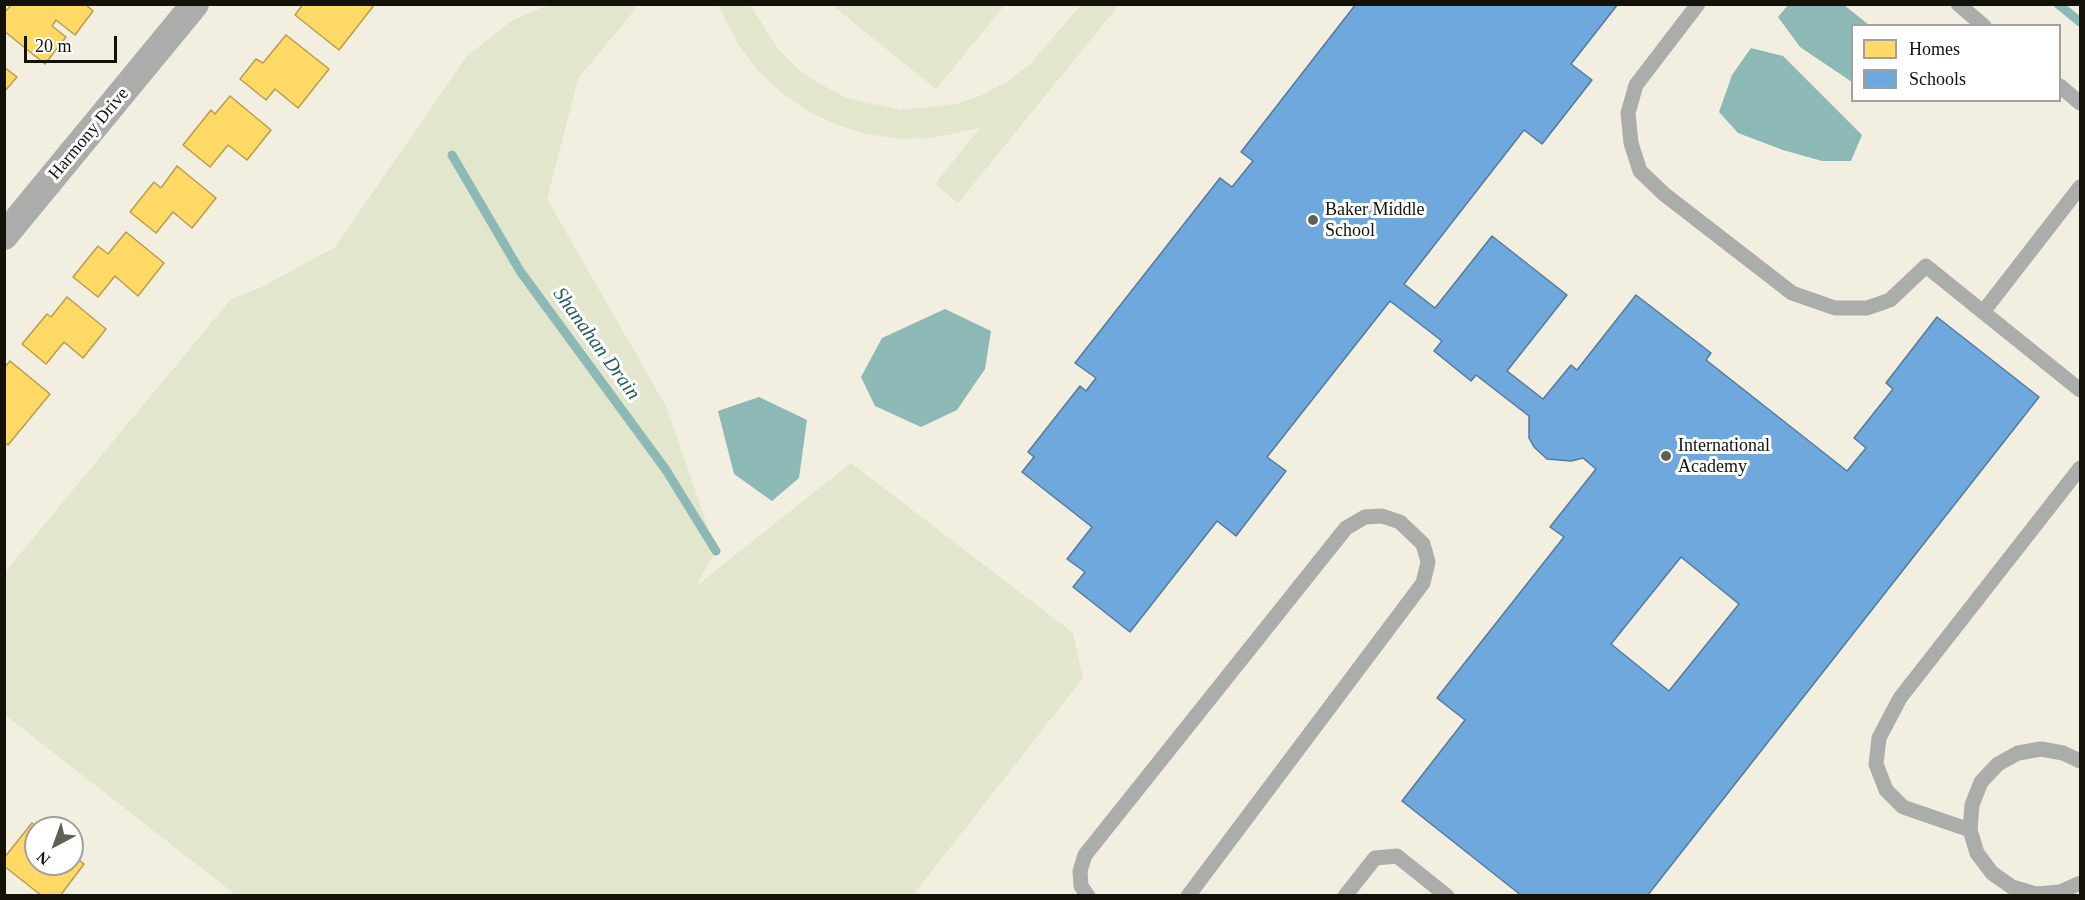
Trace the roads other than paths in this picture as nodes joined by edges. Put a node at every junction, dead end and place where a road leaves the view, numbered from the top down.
1 (195, 4) edge
2 (1698, 4) edge
3 (1958, 4) edge
4 (1982, 24) edge
5 (2061, 87) edge
6 (2080, 103) edge
7 (2080, 187) edge
8 (4, 236) edge
9 (1983, 312) junction
10 (2080, 390) edge
11 (2080, 468) edge
12 (2080, 761) edge
13 (1970, 830) junction
14 (2080, 883) edge
15 (2027, 894) edge
16 (1088, 896) edge
17 (1188, 896) edge
18 (1345, 896) edge
19 (1447, 896) edge

1 - 8 street, Harmony Drive
2 - 9 lane
3 - 4 lane
5 - 6 lane
7 - 9 lane
9 - 10 lane
11 - 13 lane
12 - 13 lane
13 - 15 lane
14 - 15 lane
16 - 17 lane
18 - 19 lane

